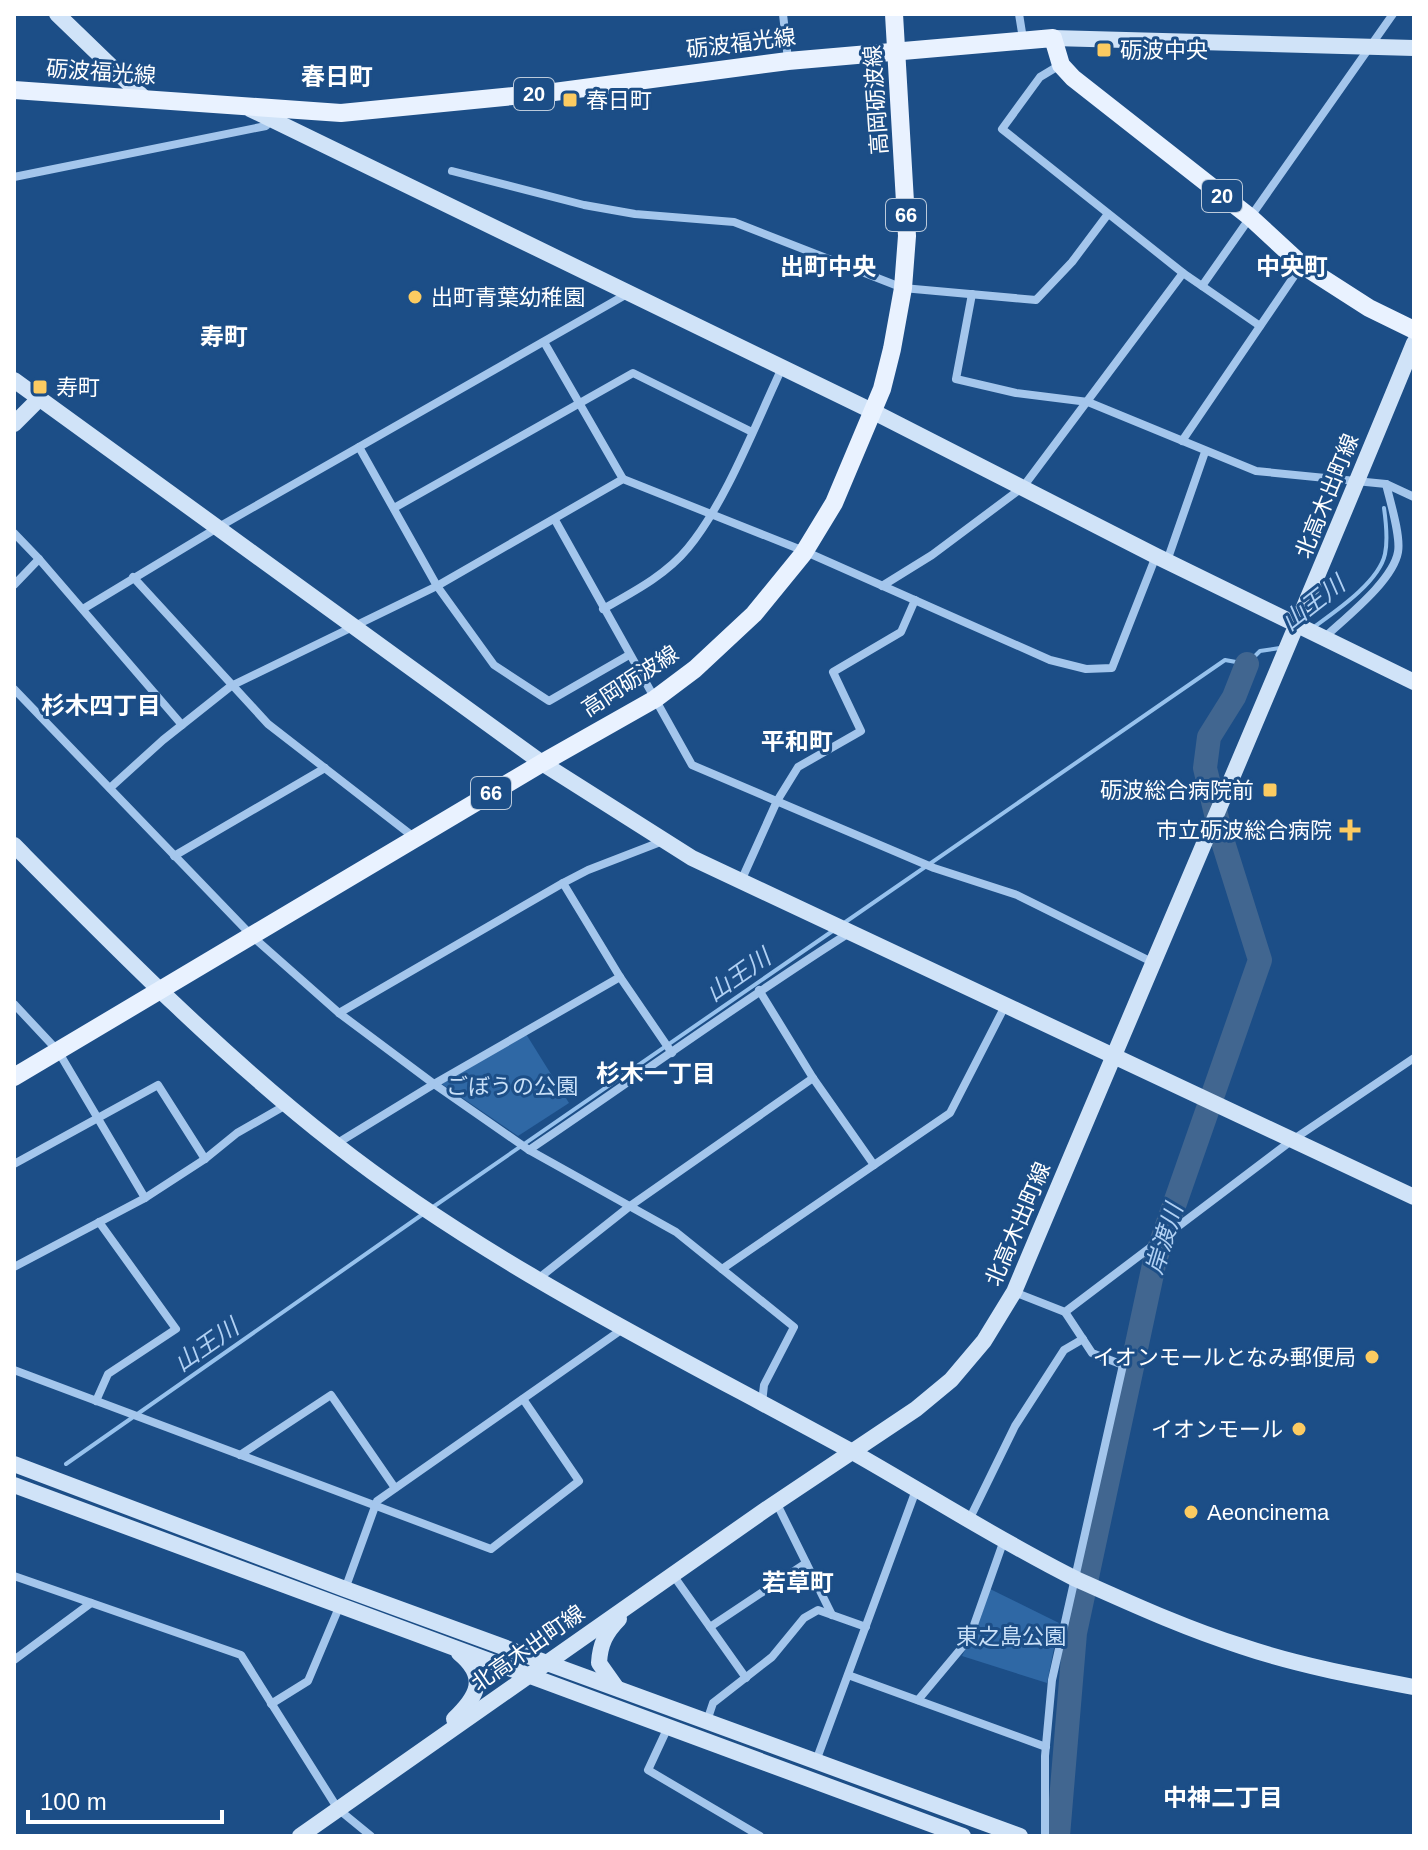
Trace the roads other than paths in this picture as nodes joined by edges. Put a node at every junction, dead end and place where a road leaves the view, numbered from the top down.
1 (57, 14) edge
2 (783, 14) edge
3 (894, 14) edge
4 (1019, 14) edge
5 (1393, 14) edge
6 (1053, 38) junction
7 (1023, 40) junction
8 (1372, 47) junction
9 (1414, 48) edge
10 (896, 51) junction
11 (788, 61) junction
12 (1061, 65) junction
13 (14, 90) edge
14 (145, 99) junction
15 (249, 108) junction
16 (272, 119) junction
17 (452, 171) dead end
18 (14, 177) edge
19 (1108, 214) junction
20 (1250, 217) junction
21 (1302, 265) junction
22 (1183, 273) junction
23 (1202, 286) junction
24 (903, 288) junction
25 (627, 294) junction
26 (972, 294) junction
27 (1260, 326) junction
28 (1414, 330) edge
29 (544, 342) junction
30 (1414, 343) edge
31 (782, 368) junction
32 (14, 380) edge
33 (39, 399) junction
34 (580, 402) junction
35 (1088, 402) junction
36 (872, 411) junction
37 (14, 424) edge
38 (752, 432) junction
39 (1182, 441) junction
40 (359, 447) junction
41 (1205, 452) junction
42 (623, 479) junction
43 (1357, 481) junction
44 (1386, 484) junction
45 (1023, 487) junction
46 (1414, 497) edge
47 (394, 508) junction
48 (712, 514) junction
49 (555, 520) junction
50 (217, 528) junction
51 (14, 533) edge
52 (804, 551) junction
53 (1162, 558) junction
54 (39, 559) junction
55 (133, 577) junction
56 (14, 585) edge
57 (437, 586) junction
58 (882, 586) junction
59 (915, 600) junction
60 (83, 609) junction
61 (603, 609) junction
62 (1297, 626) junction
63 (354, 628) junction
64 (1324, 639) junction
65 (629, 655) junction
66 (1414, 682) edge
67 (231, 686) junction
68 (14, 689) edge
69 (655, 699) junction
70 (182, 725) junction
71 (542, 763) junction
72 (325, 768) junction
73 (110, 788) junction
74 (777, 801) junction
75 (415, 838) junction
76 (664, 841) junction
77 (14, 845) edge
78 (174, 856) junction
79 (741, 881) junction
80 (563, 883) junction
81 (849, 933) junction
82 (253, 937) junction
83 (1152, 962) junction
84 (620, 977) junction
85 (759, 990) junction
86 (157, 991) junction
87 (14, 1004) edge
88 (1005, 1006) junction
89 (339, 1013) junction
90 (58, 1051) junction
91 (672, 1053) junction
92 (1113, 1055) junction
93 (1414, 1058) edge
94 (14, 1077) edge
95 (813, 1078) junction
96 (434, 1084) junction
97 (287, 1105) junction
98 (97, 1116) junction
99 (1291, 1141) junction
100 (335, 1144) junction
101 (529, 1150) junction
102 (205, 1159) junction
103 (14, 1164) edge
104 (874, 1165) junction
105 (1414, 1197) edge
106 (145, 1198) junction
107 (630, 1206) junction
108 (99, 1222) junction
109 (14, 1267) edge
110 (722, 1269) junction
111 (539, 1278) junction
112 (1014, 1292) junction
113 (1065, 1312) junction
114 (625, 1328) junction
115 (1083, 1339) junction
116 (14, 1370) edge
117 (523, 1399) junction
118 (96, 1401) junction
119 (762, 1404) junction
120 (851, 1452) junction
121 (240, 1455) junction
122 (14, 1464) edge
123 (14, 1485) edge
124 (395, 1488) junction
125 (916, 1490) junction
126 (776, 1502) junction
127 (375, 1505) junction
128 (969, 1521) junction
129 (1004, 1540) junction
130 (806, 1563) junction
131 (673, 1574) junction
132 (14, 1576) edge
133 (1076, 1579) junction
134 (653, 1588) junction
135 (345, 1589) junction
136 (91, 1603) junction
137 (339, 1606) junction
138 (832, 1615) junction
139 (710, 1627) junction
140 (866, 1627) junction
141 (453, 1647) junction
142 (14, 1660) edge
143 (545, 1663) junction
144 (528, 1675) junction
145 (848, 1675) junction
146 (746, 1678) junction
147 (1414, 1687) edge
148 (618, 1689) junction
149 (918, 1700) junction
150 (271, 1704) junction
151 (707, 1721) junction
152 (668, 1727) junction
153 (1046, 1747) junction
154 (421, 1750) junction
155 (816, 1761) junction
156 (338, 1809) junction
157 (300, 1836) edge
158 (371, 1836) edge
159 (760, 1836) edge
160 (963, 1836) edge
161 (1020, 1836) edge
162 (1045, 1836) edge

1 - 14 street
2 - 11 street
3 - 10 main road, 高岡砺波線 / 66
4 - 7 street
5 - 8 street
6 - 7 main road, 砺波福光線 / 20
6 - 8 street
6 - 12 main road
7 - 10 main road, 砺波福光線 / 20
8 - 9 street
8 - 20 street
10 - 11 main road, 砺波福光線 / 20
10 - 24 main road, 高岡砺波線 / 66
11 - 15 main road, 砺波福光線 / 20
12 - 19 street
12 - 20 main road, 20
13 - 14 main road, 砺波福光線 / 20
14 - 15 main road, 砺波福光線 / 20
15 - 16 street
16 - 18 street
16 - 25 street
17 - 24 street
19 - 22 street
19 - 26 street
20 - 21 main road, 20
20 - 23 street
21 - 27 street
21 - 28 main road, 20
22 - 23 street
22 - 35 street
23 - 27 street
24 - 26 street
24 - 36 main road, 高岡砺波線 / 66
25 - 29 street
25 - 31 street
26 - 35 street
27 - 39 street
29 - 34 street
29 - 40 street
30 - 43 street, 北高木出町線
31 - 36 street
31 - 38 street
32 - 33 street
33 - 37 street
33 - 50 street
34 - 38 street
34 - 42 street
34 - 47 street
35 - 39 street
35 - 45 street
36 - 45 street
36 - 52 main road, 高岡砺波線 / 66
38 - 48 street
39 - 41 street
40 - 47 street
40 - 50 street
41 - 43 street
41 - 53 street
42 - 48 street
42 - 49 street
43 - 44 street
43 - 62 street, 北高木出町線
44 - 46 street
44 - 64 street
45 - 53 street
45 - 58 street
47 - 57 street
48 - 52 street
48 - 61 street
49 - 57 street
49 - 61 street
50 - 55 street
50 - 63 street
51 - 54 street
52 - 58 street
52 - 69 main road, 高岡砺波線 / 66
53 - 59 street
53 - 62 street
54 - 56 street
54 - 60 street
55 - 60 street
55 - 67 street
57 - 63 street
57 - 65 street
58 - 59 street
59 - 74 street
60 - 70 street
61 - 65 street
62 - 64 street
62 - 83 street, 北高木出町線
63 - 67 street
63 - 71 street
64 - 66 street
65 - 69 street
67 - 70 street
67 - 72 street
68 - 73 street
69 - 71 main road, 高岡砺波線 / 66
69 - 74 street
70 - 73 street
71 - 75 main road, 高岡砺波線 / 66
71 - 76 street
72 - 75 street
72 - 78 street
73 - 78 street
74 - 79 street
74 - 83 street
75 - 82 main road, 高岡砺波線 / 66
76 - 79 street
76 - 80 street
77 - 86 street
78 - 82 street
79 - 81 street
80 - 84 street
80 - 89 street
81 - 85 street
81 - 88 street
82 - 86 main road, 高岡砺波線 / 66
82 - 89 street
83 - 92 street, 北高木出町線
84 - 91 street
84 - 96 street
85 - 91 street
85 - 95 street
86 - 90 main road, 高岡砺波線 / 66
86 - 97 street
87 - 90 street
88 - 92 street
88 - 104 street
89 - 96 street
90 - 94 main road, 高岡砺波線 / 66
90 - 98 street
91 - 101 street
92 - 99 street
92 - 112 street, 北高木出町線
93 - 99 street
95 - 104 street
95 - 107 street
96 - 100 street
96 - 101 street
97 - 100 street
97 - 102 street
98 - 102 street
98 - 103 street
98 - 106 street
99 - 105 street
99 - 113 street
100 - 111 street
101 - 107 street
102 - 106 street
104 - 110 street
106 - 108 street
107 - 110 street
107 - 111 street
108 - 109 street
108 - 118 street
110 - 119 street
111 - 114 street
112 - 113 street
112 - 120 street, 北高木出町線
113 - 115 street
114 - 117 street
114 - 119 street
115 - 128 street
115 - 133 street
116 - 118 street
117 - 124 street
117 - 127 street
118 - 121 street
119 - 120 street
120 - 125 street
120 - 126 street, 北高木出町線
121 - 124 street
121 - 127 street
122 - 135 street
123 - 137 street
124 - 127 street
125 - 128 street
125 - 140 street
126 - 130 street
126 - 131 street, 北高木出町線
127 - 135 street
128 - 129 street
129 - 133 street
129 - 149 street
130 - 138 street
130 - 139 street
131 - 134 street, 北高木出町線
131 - 139 street
132 - 136 street
133 - 147 street
133 - 153 street
134 - 143 street, 北高木出町線
134 - 148 street
135 - 137 street
135 - 143 street
136 - 142 street
136 - 150 street
137 - 141 street
137 - 150 street
138 - 140 street
138 - 146 street
139 - 146 street
140 - 145 street
141 - 144 street
141 - 154 street
143 - 144 street, 北高木出町線
143 - 148 street
144 - 152 street
144 - 154 street, 北高木出町線
145 - 149 street
145 - 155 street
146 - 151 street
148 - 151 street
149 - 153 street
150 - 156 street
151 - 155 street
152 - 159 street
152 - 160 street
153 - 162 street
154 - 156 street, 北高木出町線
155 - 161 street
156 - 157 street, 北高木出町線
156 - 158 street

